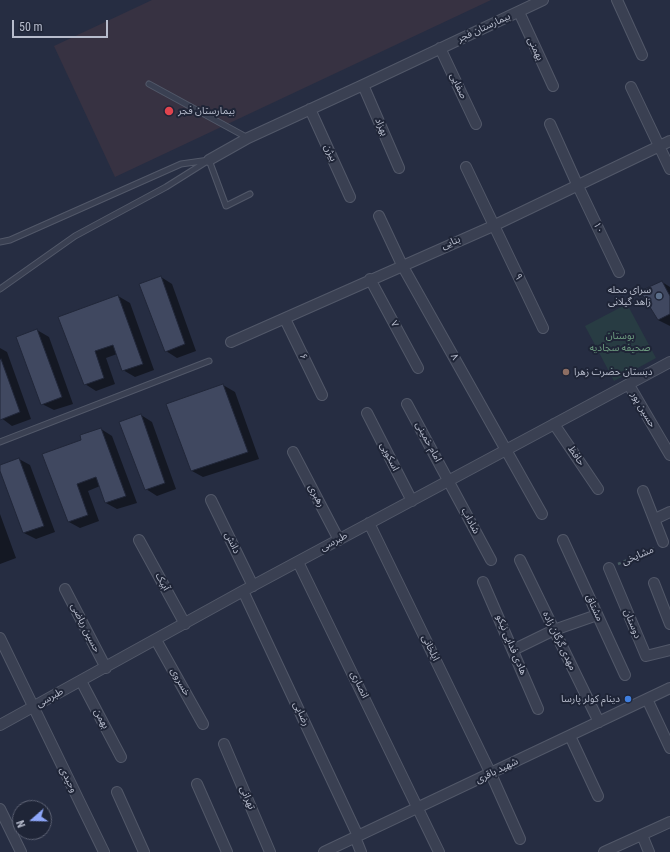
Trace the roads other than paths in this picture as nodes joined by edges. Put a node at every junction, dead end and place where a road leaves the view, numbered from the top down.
1 (543, 0) edge
2 (617, 0) edge
3 (519, 12) junction
4 (440, 48) junction
5 (642, 55) dead end
6 (149, 84) dead end
7 (363, 85) junction
8 (552, 86) dead end
9 (631, 87) dead end
10 (310, 108) junction
11 (476, 124) dead end
12 (550, 124) dead end
13 (248, 138) junction
14 (670, 141) edge
15 (660, 146) junction
16 (209, 160) junction
17 (466, 167) dead end
18 (399, 168) dead end
19 (670, 169) edge
20 (577, 184) junction
21 (250, 194) dead end
22 (350, 197) dead end
23 (379, 216) dead end
24 (493, 226) junction
25 (0, 242) edge
26 (402, 265) junction
27 (619, 272) dead end
28 (370, 279) junction
29 (0, 289) edge
30 (285, 319) junction
31 (543, 328) dead end
32 (231, 342) dead end
33 (209, 361) dead end
34 (670, 362) edge
35 (418, 368) dead end
36 (629, 384) junction
37 (322, 395) dead end
38 (407, 404) dead end
39 (367, 413) dead end
40 (554, 424) junction
41 (0, 442) edge
42 (506, 450) junction
43 (293, 452) dead end
44 (670, 456) edge
45 (448, 481) junction
46 (598, 488) dead end
47 (643, 491) dead end
48 (211, 500) dead end
49 (412, 501) junction
50 (670, 512) edge
51 (542, 514) dead end
52 (655, 519) junction
53 (369, 523) junction
54 (139, 540) dead end
55 (339, 540) junction
56 (563, 540) dead end
57 (663, 542) road end
58 (491, 560) dead end
59 (520, 560) dead end
60 (298, 562) junction
61 (609, 568) road end
62 (483, 582) dead end
63 (654, 583) dead end
64 (253, 586) junction
65 (65, 589) dead end
66 (243, 591) junction
67 (597, 615) junction
68 (185, 624) junction
69 (670, 624) edge
70 (554, 630) junction
71 (0, 638) edge
72 (156, 640) junction
73 (513, 650) junction
74 (670, 650) edge
75 (106, 668) junction
76 (625, 675) dead end
77 (80, 682) junction
78 (670, 688) edge
79 (648, 699) junction
80 (32, 708) junction
81 (538, 709) dead end
82 (599, 722) junction
83 (203, 724) dead end
84 (0, 725) edge
85 (570, 736) junction
86 (224, 744) dead end
87 (670, 748) edge
88 (121, 757) dead end
89 (491, 774) junction
90 (197, 784) dead end
91 (117, 792) dead end
92 (598, 796) dead end
93 (419, 808) junction
94 (0, 809) edge
95 (670, 822) edge
96 (642, 835) junction
97 (356, 837) junction
98 (520, 839) dead end
99 (22, 852) edge
100 (104, 852) edge
101 (144, 852) edge
102 (227, 852) edge
103 (270, 852) edge
104 (324, 852) edge
105 (361, 852) edge
106 (439, 852) edge
107 (604, 852) edge
108 (649, 852) edge

1 - 3 street, بیمارستان فجر
2 - 5 street
3 - 4 street, بیمارستان فجر
3 - 8 street, بهمنی
4 - 7 street, بیمارستان فجر
4 - 11 street, صفایی
6 - 13 lane
7 - 10 street, بیمارستان فجر
7 - 18 street, بهزاد
9 - 15 street
10 - 13 street, بیمارستان فجر
10 - 22 street, بیژن
12 - 20 street, ۱۰
13 - 16 street, بیمارستان فجر
14 - 15 street, بنایی
15 - 19 street
15 - 20 street, بنایی
16 - 21 lane
16 - 25 lane
16 - 29 lane
17 - 24 street, ۹
20 - 24 street, بنایی
20 - 27 street, ۱۰
23 - 26 street, ۸
24 - 26 street, بنایی
24 - 31 street, ۹
26 - 28 street, بنایی
26 - 42 street, ۸
28 - 30 street, بنایی
28 - 35 street, ۷
30 - 32 street, بنایی
30 - 37 street, ۶
33 - 41 lane
34 - 36 street, طبرسی
36 - 40 street, طبرسی
36 - 44 street, حسین پور
38 - 45 street, امام خمینی
39 - 49 street, اسکویی
40 - 42 street, طبرسی
40 - 46 street, حافظ
42 - 45 street, طبرسی
42 - 51 street, ۸
43 - 55 street, رهبری
45 - 49 street, طبرسی
45 - 58 street, شاداب
47 - 52 street, مشایخی
48 - 64 street, دانش
49 - 53 street, طبرسی
50 - 52 street
52 - 57 street, مشایخی
53 - 55 street, طبرسی
53 - 89 street, ایلخانی
54 - 68 street, آبیک
55 - 60 street, طبرسی
56 - 67 street, مشتاق
59 - 70 street, مهدی گرگان زاده
60 - 64 street, طبرسی
60 - 93 street, انصاری
61 - 74 street, دوستان
62 - 73 street, هادی فدایی نیکو
63 - 69 street
64 - 66 street, طبرسی
65 - 75 street, حسین ریاضی
66 - 68 street, طبرسی
66 - 97 street, رضایی
67 - 70 street
67 - 76 street, مشتاق
68 - 72 street, طبرسی
70 - 73 street
70 - 82 street, مهدی گرگان زاده
71 - 80 street, وحیدی
72 - 75 street, طبرسی
72 - 83 street, خسروی
73 - 81 street, هادی فدایی نیکو
75 - 77 street, طبرسی
77 - 80 street, طبرسی
77 - 88 street, بهمن
78 - 79 street, شهید باقری
79 - 82 street, شهید باقری
79 - 87 street
80 - 84 street, طبرسی
80 - 100 street, وحیدی
82 - 85 street, شهید باقری
85 - 89 street, شهید باقری
85 - 92 street
86 - 103 street, تهرانی
89 - 93 street, شهید باقری
89 - 98 street, ایلخانی
90 - 102 street
91 - 101 street
93 - 97 street, شهید باقری
93 - 106 street, انصاری
94 - 99 street
95 - 96 street
96 - 107 street
96 - 108 street
97 - 104 street, شهید باقری
97 - 105 street, رضایی

